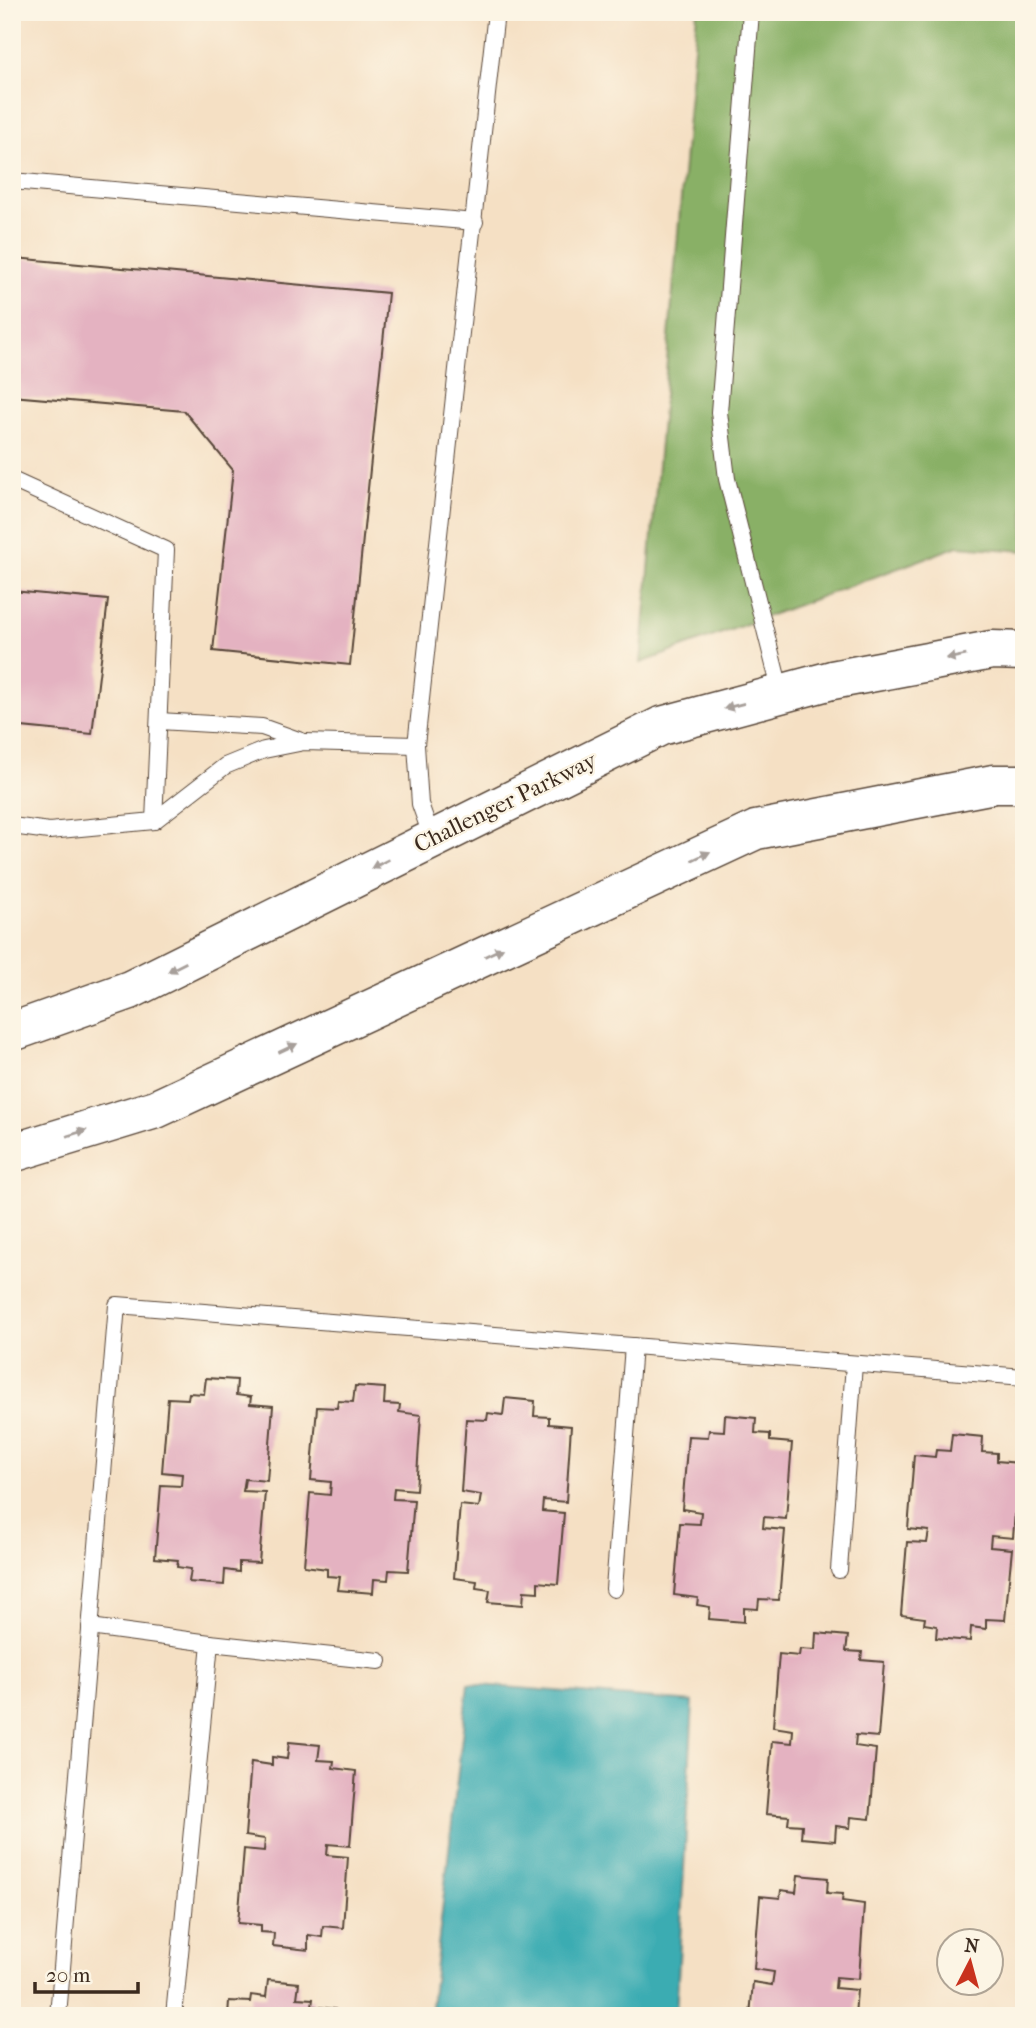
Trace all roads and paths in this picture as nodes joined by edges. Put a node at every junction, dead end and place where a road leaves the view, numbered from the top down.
1 (496, 12) edge
2 (751, 12) edge
3 (12, 181) edge
4 (475, 222) junction
5 (12, 480) edge
6 (1024, 651) edge
7 (781, 693) junction
8 (159, 721) junction
9 (304, 742) junction
10 (416, 745) junction
11 (1024, 784) edge
12 (154, 821) junction
13 (12, 826) edge
14 (432, 838) junction
15 (12, 1032) edge
16 (12, 1153) edge
17 (633, 1346) junction
18 (855, 1364) junction
19 (1024, 1377) edge
20 (839, 1570) dead end
21 (614, 1589) dead end
22 (90, 1627) junction
23 (209, 1643) junction
24 (379, 1661) dead end
25 (58, 2016) edge
26 (174, 2016) edge

1 - 4 lane
2 - 7 lane
3 - 4 lane
4 - 10 lane
5 - 8 lane
6 -> 7 main road, Challenger Parkway
7 -> 14 main road, Challenger Parkway
8 - 9 lane
8 - 12 lane
9 - 10 lane
9 - 12 lane
10 - 14 lane
16 -> 11 main road
12 - 13 lane
14 -> 15 main road, Challenger Parkway
17 - 18 lane
17 - 21 lane
17 - 22 lane
18 - 19 lane
18 - 20 lane
22 - 23 lane
22 - 25 lane
23 - 24 lane
23 - 26 lane

